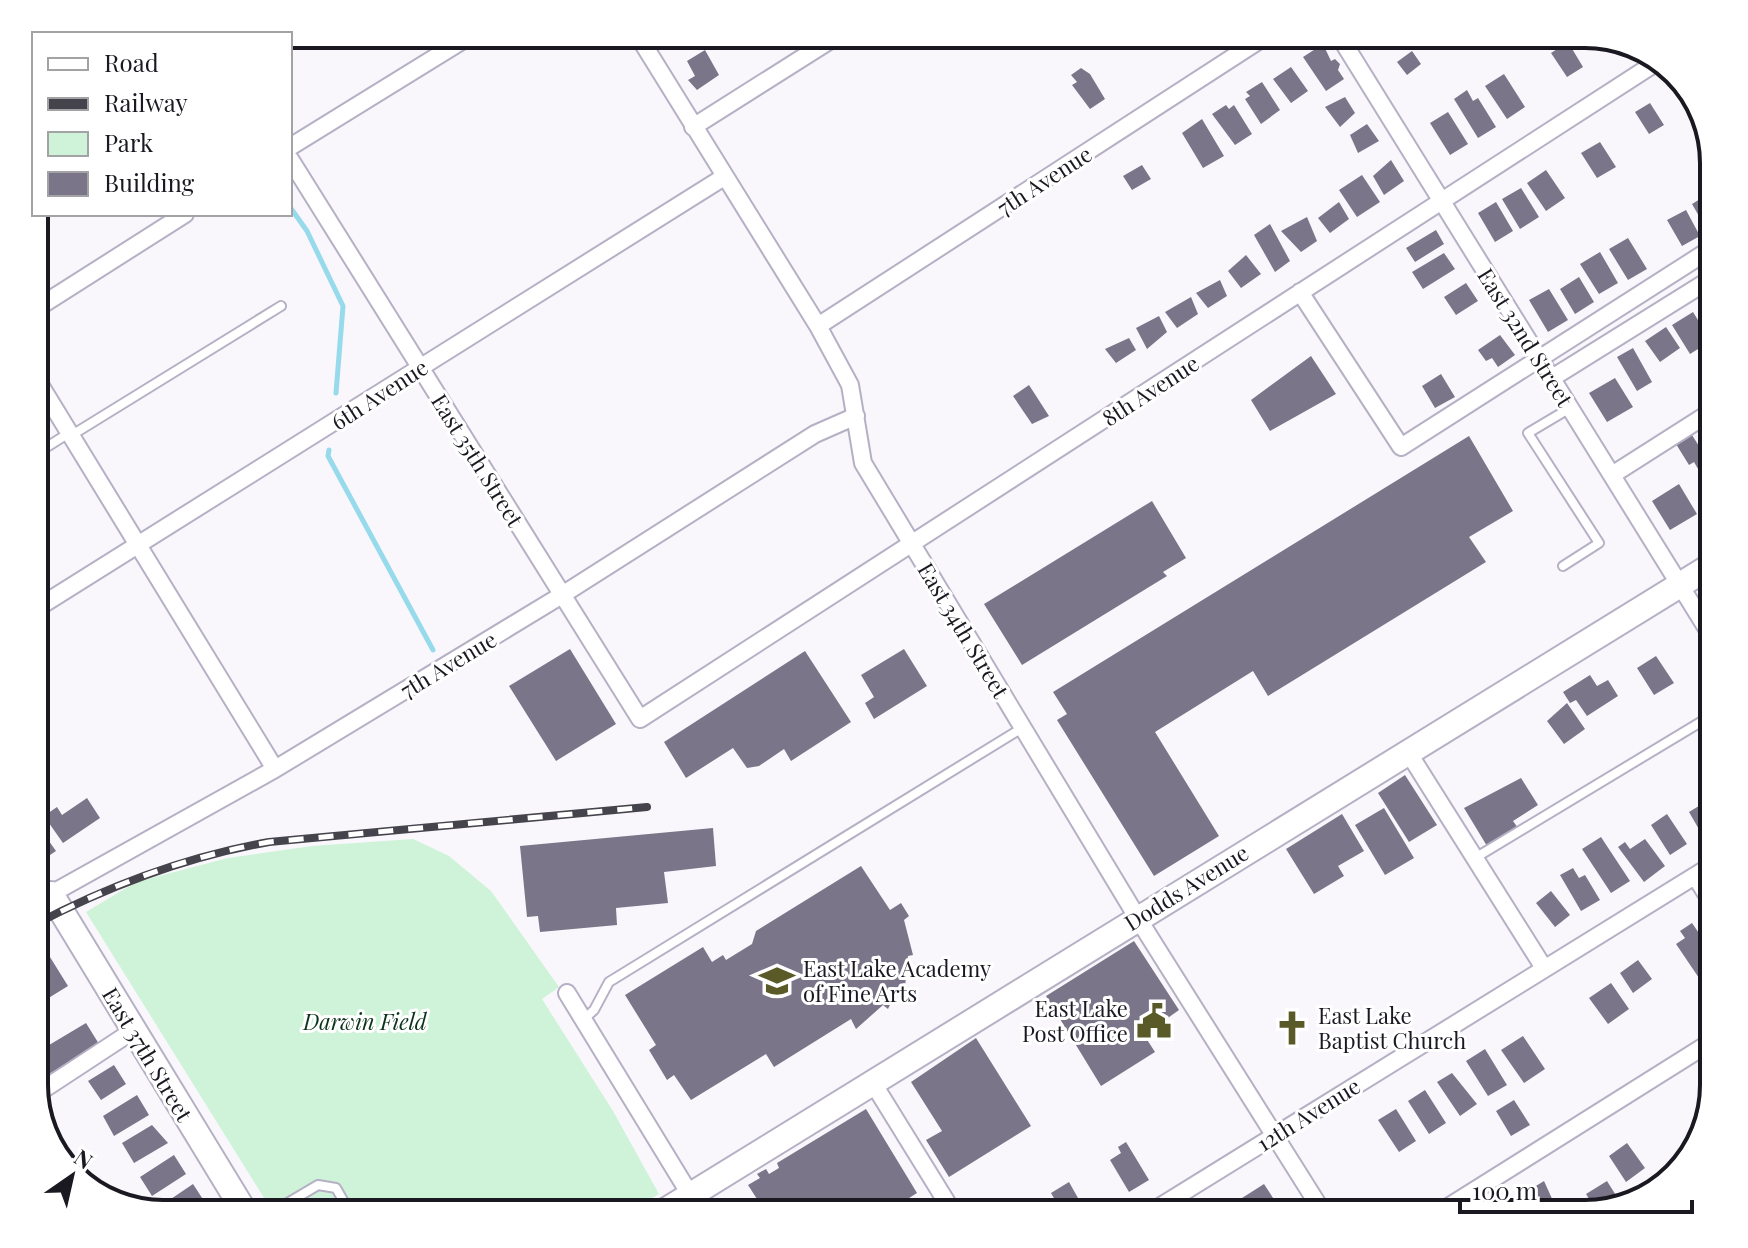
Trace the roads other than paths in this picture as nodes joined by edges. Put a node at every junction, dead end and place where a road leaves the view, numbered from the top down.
1 (450, 48) edge
2 (645, 48) edge
3 (818, 48) edge
4 (1247, 48) edge
5 (1347, 48) edge
6 (1648, 68) edge
7 (693, 127) junction
8 (292, 146) edge
9 (292, 162) edge
10 (724, 177) junction
11 (1442, 201) junction
12 (182, 216) edge
13 (1700, 256) edge
14 (1700, 286) edge
15 (1300, 292) junction
16 (48, 301) edge
17 (281, 306) dead end
18 (818, 326) junction
19 (1540, 359) junction
20 (420, 367) junction
21 (1552, 378) junction
22 (48, 397) edge
23 (1571, 408) junction
24 (856, 416) junction
25 (1700, 419) edge
26 (71, 434) junction
27 (48, 447) edge
28 (1612, 475) junction
29 (139, 544) junction
30 (913, 546) junction
31 (1563, 566) dead end
32 (1700, 572) edge
33 (1679, 585) junction
34 (562, 595) junction
35 (48, 601) edge
36 (1700, 618) edge
37 (640, 719) joint
38 (1700, 722) edge
39 (1023, 727) junction
40 (1408, 752) junction
41 (275, 769) junction
42 (1475, 858) junction
43 (1700, 873) edge
44 (1695, 876) junction
45 (1700, 884) edge
46 (48, 896) edge
47 (48, 908) edge
48 (1137, 917) junction
49 (1544, 968) junction
50 (567, 993) dead end
51 (583, 1019) junction
52 (134, 1030) junction
53 (1700, 1049) edge
54 (873, 1083) junction
55 (48, 1086) edge
56 (1275, 1133) junction
57 (237, 1200) edge
58 (293, 1200) edge
59 (343, 1200) edge
60 (694, 1200) edge
61 (702, 1200) edge
62 (945, 1200) edge
63 (1170, 1200) edge
64 (1316, 1200) edge
65 (1459, 1200) edge

1 - 8 street
2 - 7 street, East 34th Street
3 - 7 street
4 - 18 street, 7th Avenue
5 - 11 street, East 32nd Street
6 - 11 street, 8th Avenue
7 - 10 street, East 34th Street
9 - 20 street, East 35th Street
10 - 18 street, East 34th Street
10 - 20 street, 6th Avenue
11 - 15 street, 8th Avenue
11 - 19 street, East 32nd Street
12 - 16 street
13 - 19 street
14 - 21 street
15 - 19 street
15 - 30 street, 8th Avenue
17 - 26 lane
18 - 24 street, East 34th Street
19 - 21 street, East 32nd Street
20 - 29 street, 6th Avenue
20 - 34 street, East 35th Street
21 - 23 street, East 32nd Street
22 - 26 street
23 - 28 street, East 32nd Street
23 - 31 lane
24 - 30 street, East 34th Street
24 - 34 street, 7th Avenue
25 - 28 street
26 - 27 lane
26 - 29 street
28 - 33 street, East 32nd Street
29 - 35 street, 6th Avenue
29 - 41 street
30 - 37 street, 8th Avenue
30 - 39 street, East 34th Street
32 - 33 street, Dodds Avenue
33 - 36 street, East 32nd Street
33 - 40 street, Dodds Avenue
34 - 37 street, East 35th Street
34 - 41 street, 7th Avenue
38 - 42 lane
39 - 48 street, East 34th Street
39 - 51 lane
40 - 42 street
40 - 48 street, Dodds Avenue
41 - 46 street, 7th Avenue
42 - 49 street
43 - 44 street, 12th Avenue
44 - 45 street
44 - 49 street, 12th Avenue
47 - 52 street, East 37th Street
48 - 54 street, Dodds Avenue
48 - 56 street, East 34th Street
49 - 56 street, 12th Avenue
50 - 51 street
51 - 60 street
52 - 55 street
52 - 57 street, East 37th Street
53 - 65 street
54 - 61 street, Dodds Avenue
54 - 62 street
56 - 63 street, 12th Avenue
56 - 64 street, East 34th Street
58 - 59 lane

